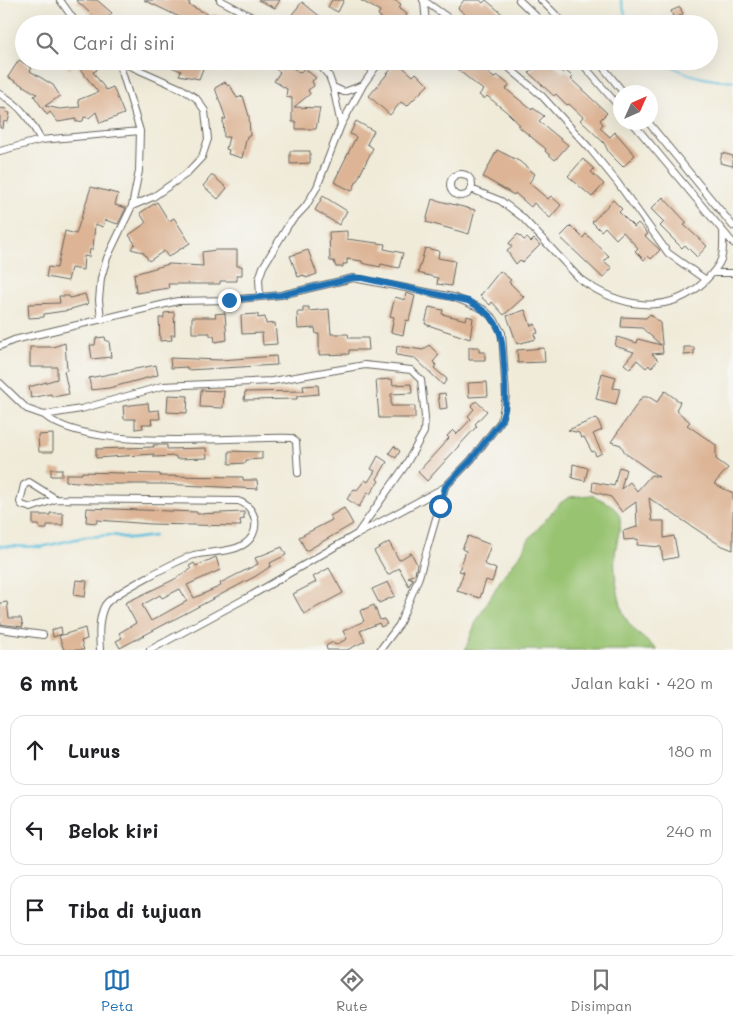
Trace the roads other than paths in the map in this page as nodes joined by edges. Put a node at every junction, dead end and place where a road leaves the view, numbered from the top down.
1 (60, 0) edge
2 (220, 0) edge
3 (423, 0) edge
4 (519, 0) edge
5 (541, 0) edge
6 (70, 15) edge
7 (248, 15) edge
8 (425, 15) edge
9 (444, 15) edge
10 (535, 15) edge
11 (556, 15) edge
12 (121, 70) edge
13 (138, 70) edge
14 (324, 70) edge
15 (374, 70) edge
16 (512, 70) edge
17 (588, 70) edge
18 (605, 70) edge
19 (363, 85) junction
20 (617, 85) edge
21 (333, 87) junction
22 (0, 94) edge
23 (613, 100) edge
24 (341, 125) junction
25 (639, 130) edge
26 (655, 130) edge
27 (140, 132) junction
28 (42, 140) junction
29 (0, 151) edge
30 (471, 189) dead end
31 (132, 206) junction
32 (733, 226) edge
33 (723, 230) junction
34 (733, 243) edge
35 (715, 273) junction
36 (733, 273) edge
37 (706, 280) junction
38 (260, 296) junction
39 (101, 319) junction
40 (0, 346) edge
41 (0, 383) edge
42 (44, 415) junction
43 (298, 473) dead end
44 (445, 487) junction
45 (56, 499) junction
46 (357, 534) junction
47 (0, 628) edge
48 (43, 634) dead end
49 (100, 650) edge
50 (150, 650) edge
51 (380, 650) edge

1 - 6 street
2 - 7 street
3 - 8 street
3 - 9 street
4 - 10 street
5 - 11 street
12 - 27 street
13 - 31 street
14 - 21 street
15 - 19 street
16 - 37 street
17 - 23 street
18 - 20 street
19 - 21 street
19 - 24 street
21 - 24 street
22 - 28 street
24 - 38 street
25 - 33 street
26 - 32 street
27 - 28 street
27 - 31 street
28 - 29 street
30 - 37 street
31 - 39 street
33 - 34 street
33 - 35 street
35 - 36 street
35 - 37 street
38 - 39 street
38 - 44 street
39 - 40 street
41 - 42 street
42 - 43 street
42 - 46 street
44 - 46 street
44 - 51 street
45 - 45 street
45 - 49 street
46 - 50 street
47 - 48 street

